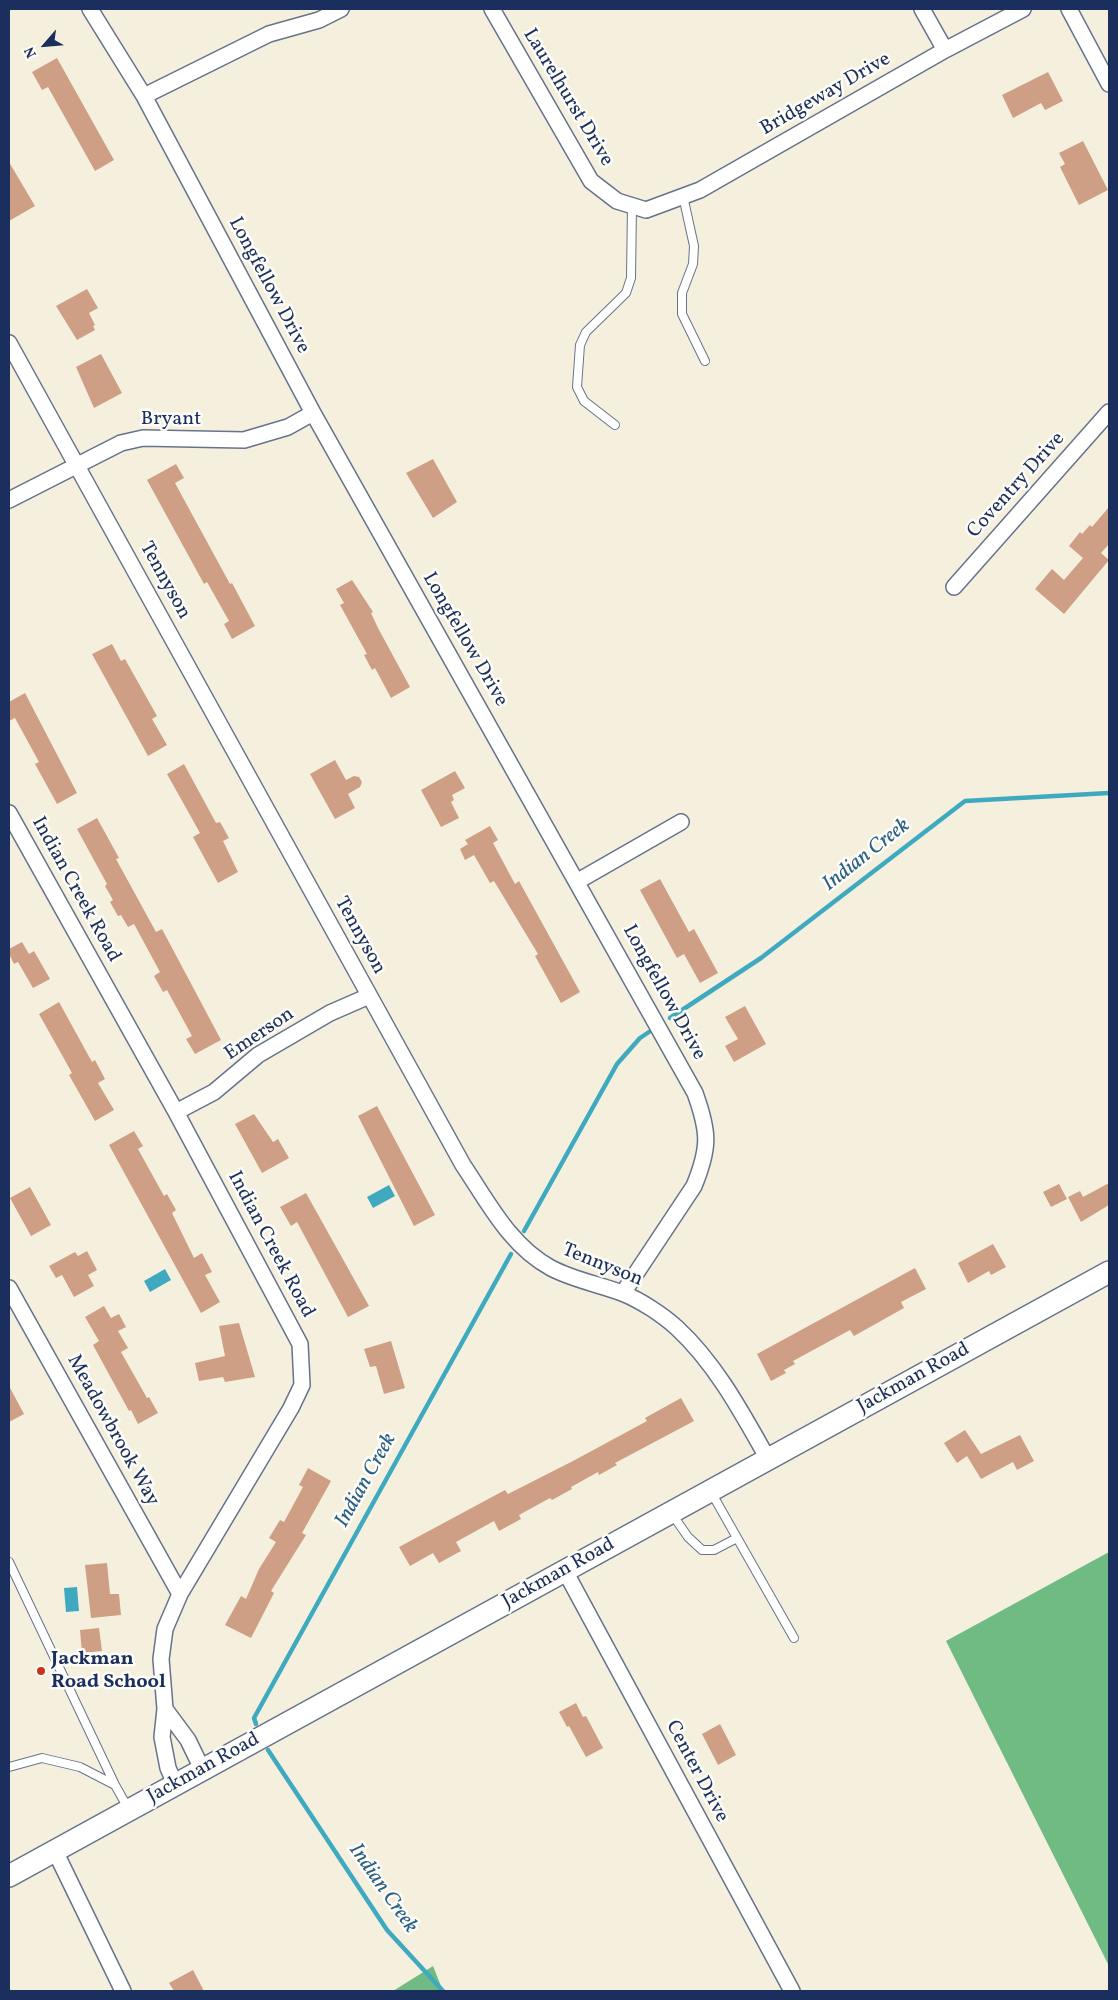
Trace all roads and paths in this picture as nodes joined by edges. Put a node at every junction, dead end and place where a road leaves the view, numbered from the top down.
1 (90, 9) edge
2 (341, 9) edge
3 (492, 9) edge
4 (922, 9) edge
5 (1023, 9) edge
6 (1070, 9) edge
7 (945, 50) junction
8 (1109, 84) edge
9 (144, 96) junction
10 (682, 196) junction
11 (639, 208) junction
12 (9, 342) edge
13 (706, 361) dead end
14 (1109, 412) edge
15 (313, 413) junction
16 (615, 424) dead end
17 (78, 466) junction
18 (9, 500) edge
19 (954, 587) dead end
20 (9, 813) edge
21 (680, 822) dead end
22 (578, 882) junction
23 (369, 996) junction
24 (176, 1112) junction
25 (1109, 1272) edge
26 (9, 1288) edge
27 (623, 1293) junction
28 (768, 1459) junction
29 (710, 1491) junction
30 (671, 1512) junction
31 (737, 1538) junction
32 (9, 1562) edge
33 (565, 1571) junction
34 (180, 1594) junction
35 (794, 1638) dead end
36 (165, 1709) junction
37 (9, 1767) edge
38 (202, 1769) junction
39 (175, 1784) junction
40 (115, 1785) junction
41 (129, 1810) junction
42 (55, 1851) junction
43 (9, 1876) edge
44 (123, 1991) edge
45 (792, 1991) edge

1 - 9 street, Longfellow Drive
2 - 9 street
3 - 11 street, Laurelhurst Drive
4 - 7 street
5 - 7 street, Bridgeway Drive
6 - 8 street
7 - 10 street, Bridgeway Drive
9 - 15 street, Longfellow Drive
10 - 11 street, Bridgeway Drive
10 - 13 lane
11 - 16 lane
12 - 17 street, Tennyson
14 - 19 street, Coventry Drive
15 - 17 street, Bryant
15 - 22 street, Longfellow Drive
17 - 18 street, Bryant
17 - 23 street, Tennyson
20 - 24 street, Indian Creek Road
21 - 22 street
22 - 27 street, Longfellow Drive
23 - 24 street, Emerson
23 - 27 street, Tennyson
24 - 34 street, Indian Creek Road
25 - 28 street, Jackman Road
26 - 34 street, Meadowbrook Way
27 - 28 street, Tennyson
28 - 29 street, Jackman Road
29 - 30 street, Jackman Road
29 - 31 lane
30 - 31 lane
30 - 33 street, Jackman Road
31 - 35 lane
32 - 40 lane
33 - 38 street, Jackman Road
33 - 45 street, Center Drive
34 - 36 street, Indian Creek Road
36 - 38 street, Indian Creek Road
36 - 39 street, Indian Creek Road
37 - 40 lane
38 - 39 street, Jackman Road
39 - 41 street, Jackman Road
40 - 41 lane
41 - 42 street, Jackman Road
42 - 43 street, Jackman Road
42 - 44 street

